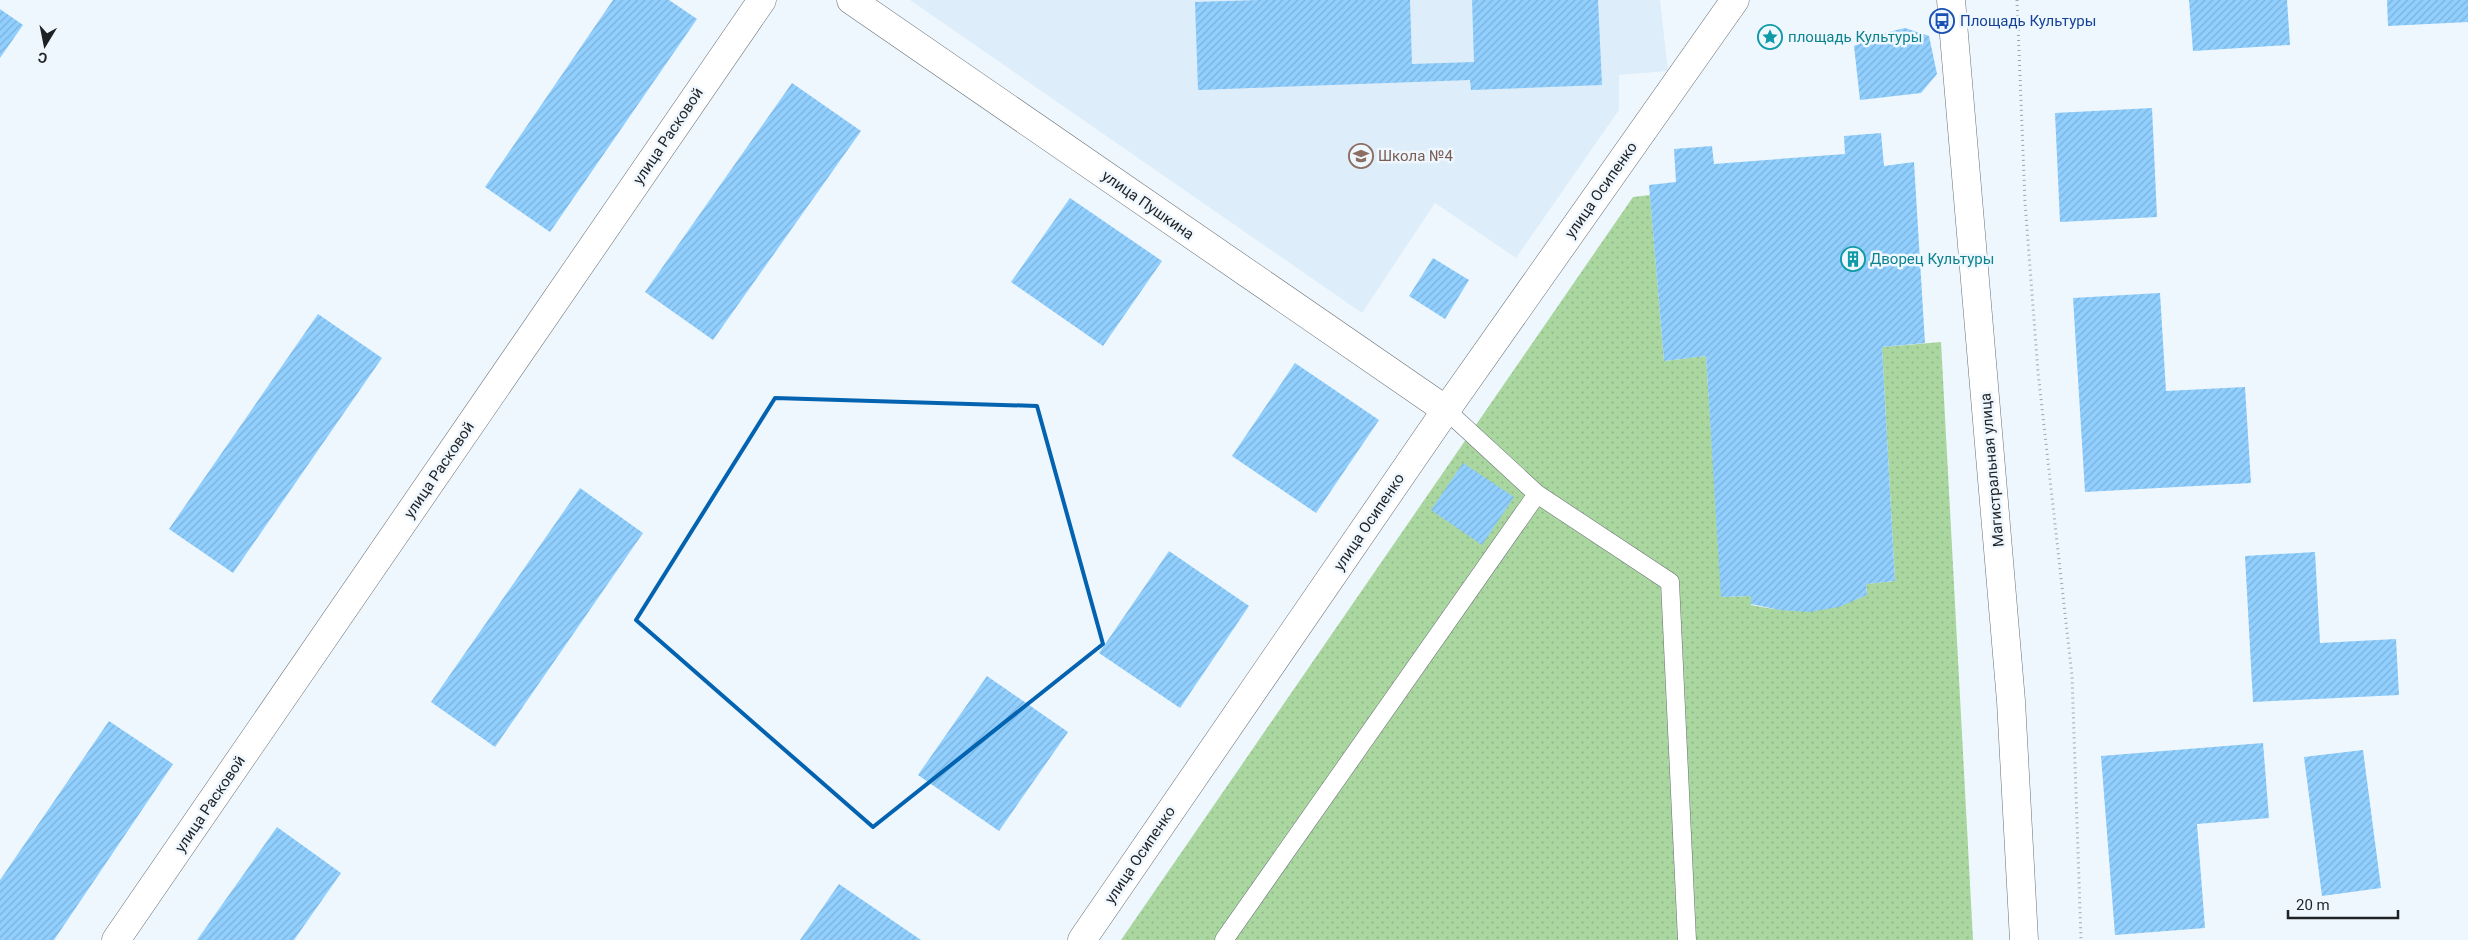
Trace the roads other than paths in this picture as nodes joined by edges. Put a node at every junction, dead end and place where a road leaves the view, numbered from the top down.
1 (762, 0) edge
2 (850, 0) edge
3 (1735, 0) edge
4 (1951, 0) edge
5 (1446, 410) junction
6 (1537, 494) junction
7 (116, 940) edge
8 (1082, 940) edge
9 (1224, 940) edge
10 (1687, 940) edge
11 (2024, 940) edge

1 - 7 street, улица Расковой
2 - 5 street, улица Пушкина
3 - 5 street, улица Осипенко
4 - 11 street, Магистральная улица
5 - 6 lane
5 - 8 street, улица Осипенко
6 - 9 lane
6 - 10 lane

